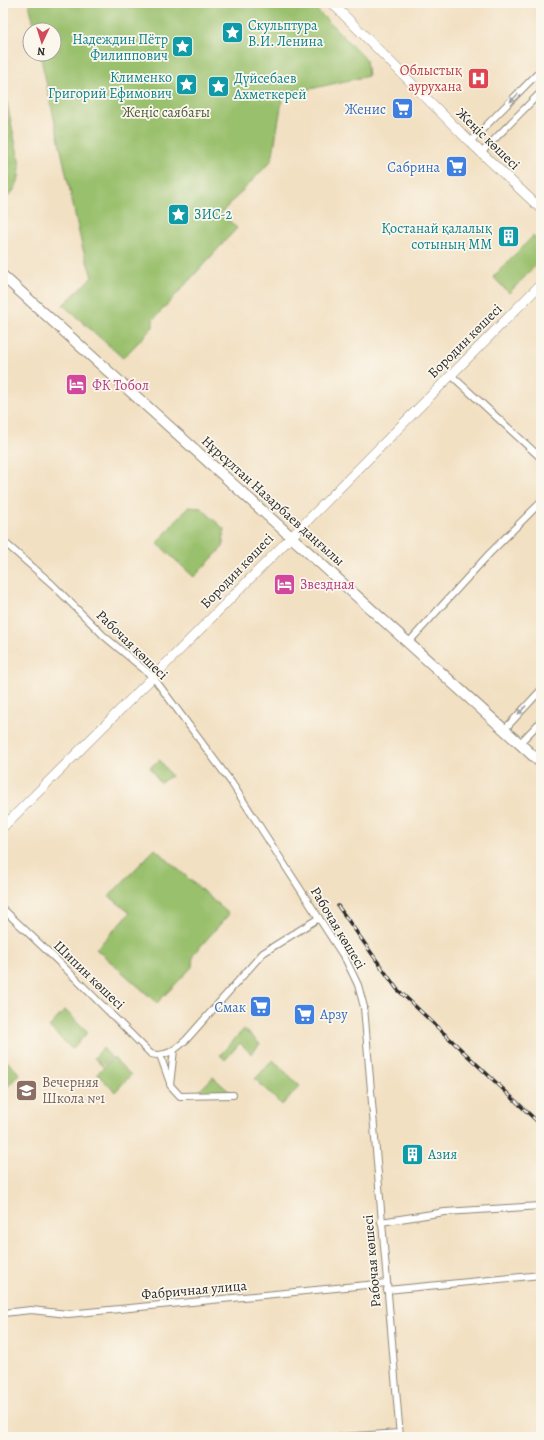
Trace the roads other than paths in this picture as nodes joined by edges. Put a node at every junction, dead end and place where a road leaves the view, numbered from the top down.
1 (332, 3) edge
2 (541, 70) edge
3 (541, 92) edge
4 (470, 142) junction
5 (481, 153) junction
6 (541, 210) edge
7 (3, 276) edge
8 (541, 284) edge
9 (450, 375) junction
10 (541, 458) edge
11 (541, 502) edge
12 (291, 536) junction
13 (3, 541) edge
14 (408, 643) junction
15 (153, 677) junction
16 (541, 690) edge
17 (541, 721) edge
18 (504, 730) junction
19 (519, 744) junction
20 (541, 763) edge
21 (3, 827) edge
22 (3, 909) edge
23 (319, 918) junction
24 (174, 1050) junction
25 (160, 1055) junction
26 (170, 1085) junction
27 (233, 1096) dead end
28 (541, 1206) edge
29 (381, 1222) junction
30 (541, 1275) edge
31 (387, 1287) junction
32 (3, 1313) edge
33 (399, 1435) edge
34 (341, 1437) edge

1 - 4 street, Жеңіс көшесі
2 -> 4 street
3 - 5 street
4 - 5 street, Жеңіс көшесі
5 - 6 street, Жеңіс көшесі
7 - 12 main road, Нұрсұлтан Назарбаев даңғылы
8 - 9 street, Бородин көшесі
9 - 10 street
9 - 12 street, Бородин көшесі
11 - 14 street
12 - 14 main road, Нұрсұлтан Назарбаев даңғылы
12 - 15 street, Бородин көшесі
13 - 15 street, Рабочая көшесі
14 - 18 main road, Нұрсұлтан Назарбаев даңғылы
15 - 21 street, Бородин көшесі
15 - 23 street, Рабочая көшесі
16 -> 18 street
17 - 19 street
18 - 19 main road, Нұрсұлтан Назарбаев даңғылы
19 - 20 main road, Нұрсұлтан Назарбаев даңғылы
22 - 25 street, Шипин көшесі
23 - 24 street
23 - 29 street, Рабочая көшесі
24 - 25 street
24 - 26 street
25 - 26 street
26 - 27 street
28 - 29 street
29 - 31 street, Рабочая көшесі
30 - 31 street, Фабричная улица
31 - 32 street, Фабричная улица
31 - 33 street, Рабочая көшесі
33 - 34 street

